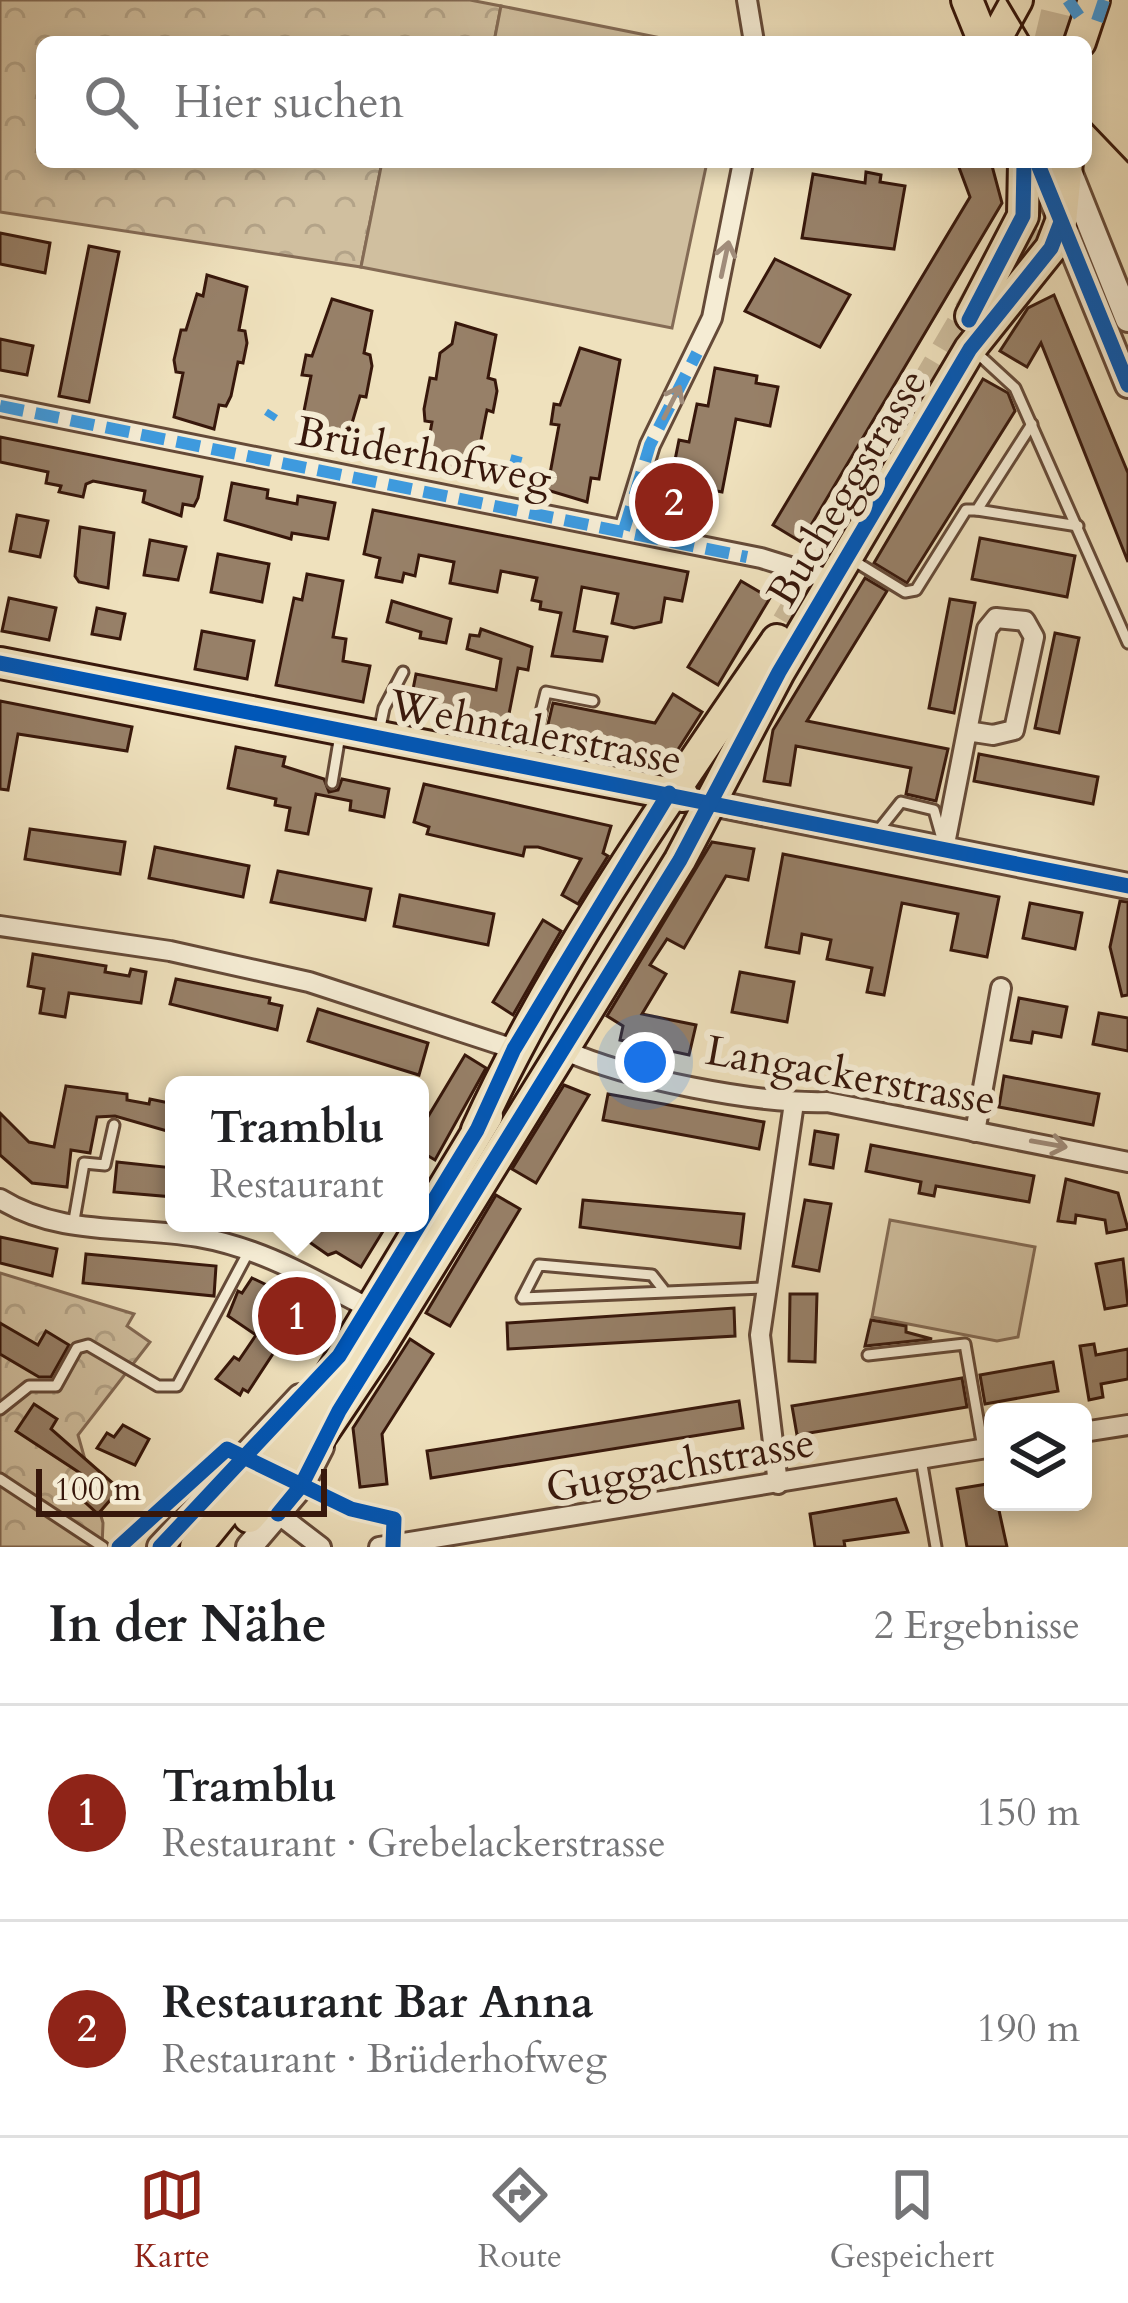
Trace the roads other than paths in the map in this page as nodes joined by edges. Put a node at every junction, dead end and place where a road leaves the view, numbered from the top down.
1 (747, 0) edge
2 (968, 0) edge
3 (1094, 0) edge
4 (1011, 2) edge
5 (753, 36) edge
6 (982, 36) edge
7 (997, 36) edge
8 (1008, 36) edge
9 (1021, 36) edge
10 (1082, 36) edge
11 (742, 168) edge
12 (1024, 168) edge
13 (1059, 168) edge
14 (1061, 168) edge
15 (1023, 217) junction
16 (1061, 222) junction
17 (1096, 244) junction
18 (1034, 268) junction
19 (1087, 285) junction
20 (1128, 319) edge
21 (970, 349) junction
22 (1128, 385) edge
23 (0, 406) edge
24 (1032, 424) junction
25 (977, 511) junction
26 (1078, 526) junction
27 (624, 530) junction
28 (832, 570) junction
29 (1128, 643) edge
30 (0, 663) edge
31 (404, 672) dead end
32 (593, 701) dead end
33 (340, 730) junction
34 (967, 730) junction
35 (378, 737) junction
36 (529, 767) junction
37 (332, 783) dead end
38 (669, 793) junction
39 (712, 802) junction
40 (875, 835) junction
41 (944, 849) junction
42 (1128, 886) edge
43 (0, 926) edge
44 (1001, 988) dead end
45 (514, 1049) junction
46 (565, 1050) junction
47 (794, 1103) junction
48 (114, 1125) dead end
49 (477, 1130) junction
50 (975, 1132) junction
51 (1128, 1162) edge
52 (0, 1198) edge
53 (429, 1218) edge
54 (73, 1226) junction
55 (429, 1229) edge
56 (422, 1232) edge
57 (427, 1232) edge
58 (250, 1249) junction
59 (431, 1262) junction
60 (763, 1288) junction
61 (663, 1289) junction
62 (381, 1307) junction
63 (868, 1355) dead end
64 (340, 1356) junction
65 (0, 1408) edge
66 (1128, 1425) edge
67 (984, 1430) edge
68 (1092, 1431) edge
69 (984, 1449) edge
70 (921, 1459) junction
71 (243, 1461) junction
72 (0, 1479) edge
73 (778, 1484) junction
74 (259, 1526) edge
75 (103, 1547) edge
76 (160, 1547) edge
77 (175, 1547) edge
78 (196, 1547) edge
79 (222, 1547) edge
80 (321, 1547) edge
81 (380, 1547) edge
82 (936, 1547) edge

1 - 5 street
2 - 6 main road
3 - 10 main road
4 - 7 main road
4 - 8 street
4 - 9 main road
27 -> 11 street
12 - 15 main road
13 - 16 main road, Bucheggstrasse
14 - 17 street
15 - 16 lane
15 - 28 main road, Bucheggstrasse
16 - 17 lane
16 - 18 main road, Bucheggstrasse
16 - 19 street
17 - 20 street
18 - 19 street
18 - 21 main road, Bucheggstrasse
19 - 22 street
21 - 24 lane
21 - 28 main road, Bucheggstrasse
23 - 27 street, Brüderhofweg
24 - 25 lane
24 - 26 lane
25 - 26 lane
25 - 28 lane
26 - 29 lane
27 - 28 street, Brüderhofweg
28 - 38 main road, Bucheggstrasse
28 - 39 main road, Bucheggstrasse
30 - 33 main road, Wehntalerstrasse
31 - 35 lane
32 - 36 lane
33 - 35 main road, Wehntalerstrasse
33 - 37 lane
34 - 34 street
34 - 41 street
35 - 36 main road, Wehntalerstrasse
36 - 38 main road, Wehntalerstrasse
38 - 39 main road, Wehntalerstrasse
38 - 45 main road, Bucheggstrasse
39 - 40 street, Wehntalerstrasse
39 - 46 main road, Bucheggstrasse
40 - 41 street, Wehntalerstrasse
40 - 41 lane
41 - 42 street, Wehntalerstrasse
43 - 45 street
44 - 50 street
45 - 49 main road, Bucheggstrasse
46 - 47 street, Langackerstrasse
46 - 59 main road, Bucheggstrasse
47 - 50 street, Langackerstrasse
47 - 60 street
48 - 54 lane
49 - 53 main road
49 - 55 main road
50 -> 51 street, Langackerstrasse
52 - 54 street
54 - 58 street
56 - 62 main road
57 - 62 main road
58 - 62 street
58 - 65 lane
59 - 62 lane
59 - 74 main road, Bucheggstrasse
60 - 61 lane
60 - 73 street
61 - 61 lane
62 - 64 main road
62 - 74 main road
63 - 67 lane
64 - 71 street
64 - 78 main road
66 - 68 street
69 - 70 street, Guggachstrasse
70 - 73 street, Guggachstrasse
70 - 82 lane
71 - 76 street
71 - 77 lane
72 - 75 lane
73 - 81 street, Guggachstrasse
74 - 79 main road
74 - 80 street

